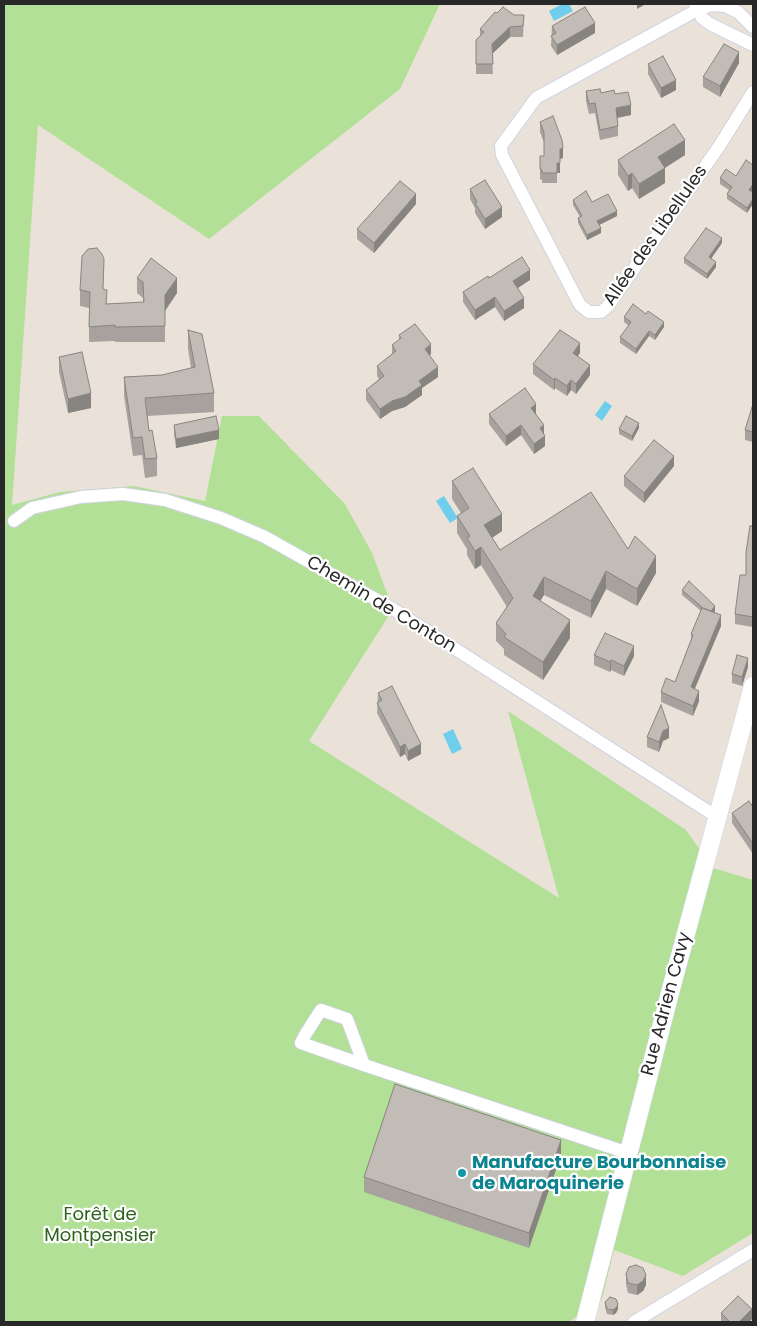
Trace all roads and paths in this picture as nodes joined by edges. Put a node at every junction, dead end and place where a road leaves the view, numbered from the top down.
1 (696, 7) edge
2 (753, 27) edge
3 (753, 44) edge
4 (753, 92) edge
5 (14, 521) dead end
6 (753, 686) edge
7 (718, 817) junction
8 (364, 1065) junction
9 (628, 1153) junction
10 (753, 1250) edge
11 (585, 1322) edge
12 (634, 1322) edge

1 - 2 street
1 - 3 street
1 - 4 street, Allée des Libellules
5 - 7 street, Chemin de Conton
6 - 7 main road, Rue Adrien Cavy
7 - 9 main road, Rue Adrien Cavy
8 - 8 street
8 - 9 street
9 - 11 main road, Rue Adrien Cavy
10 - 12 street

